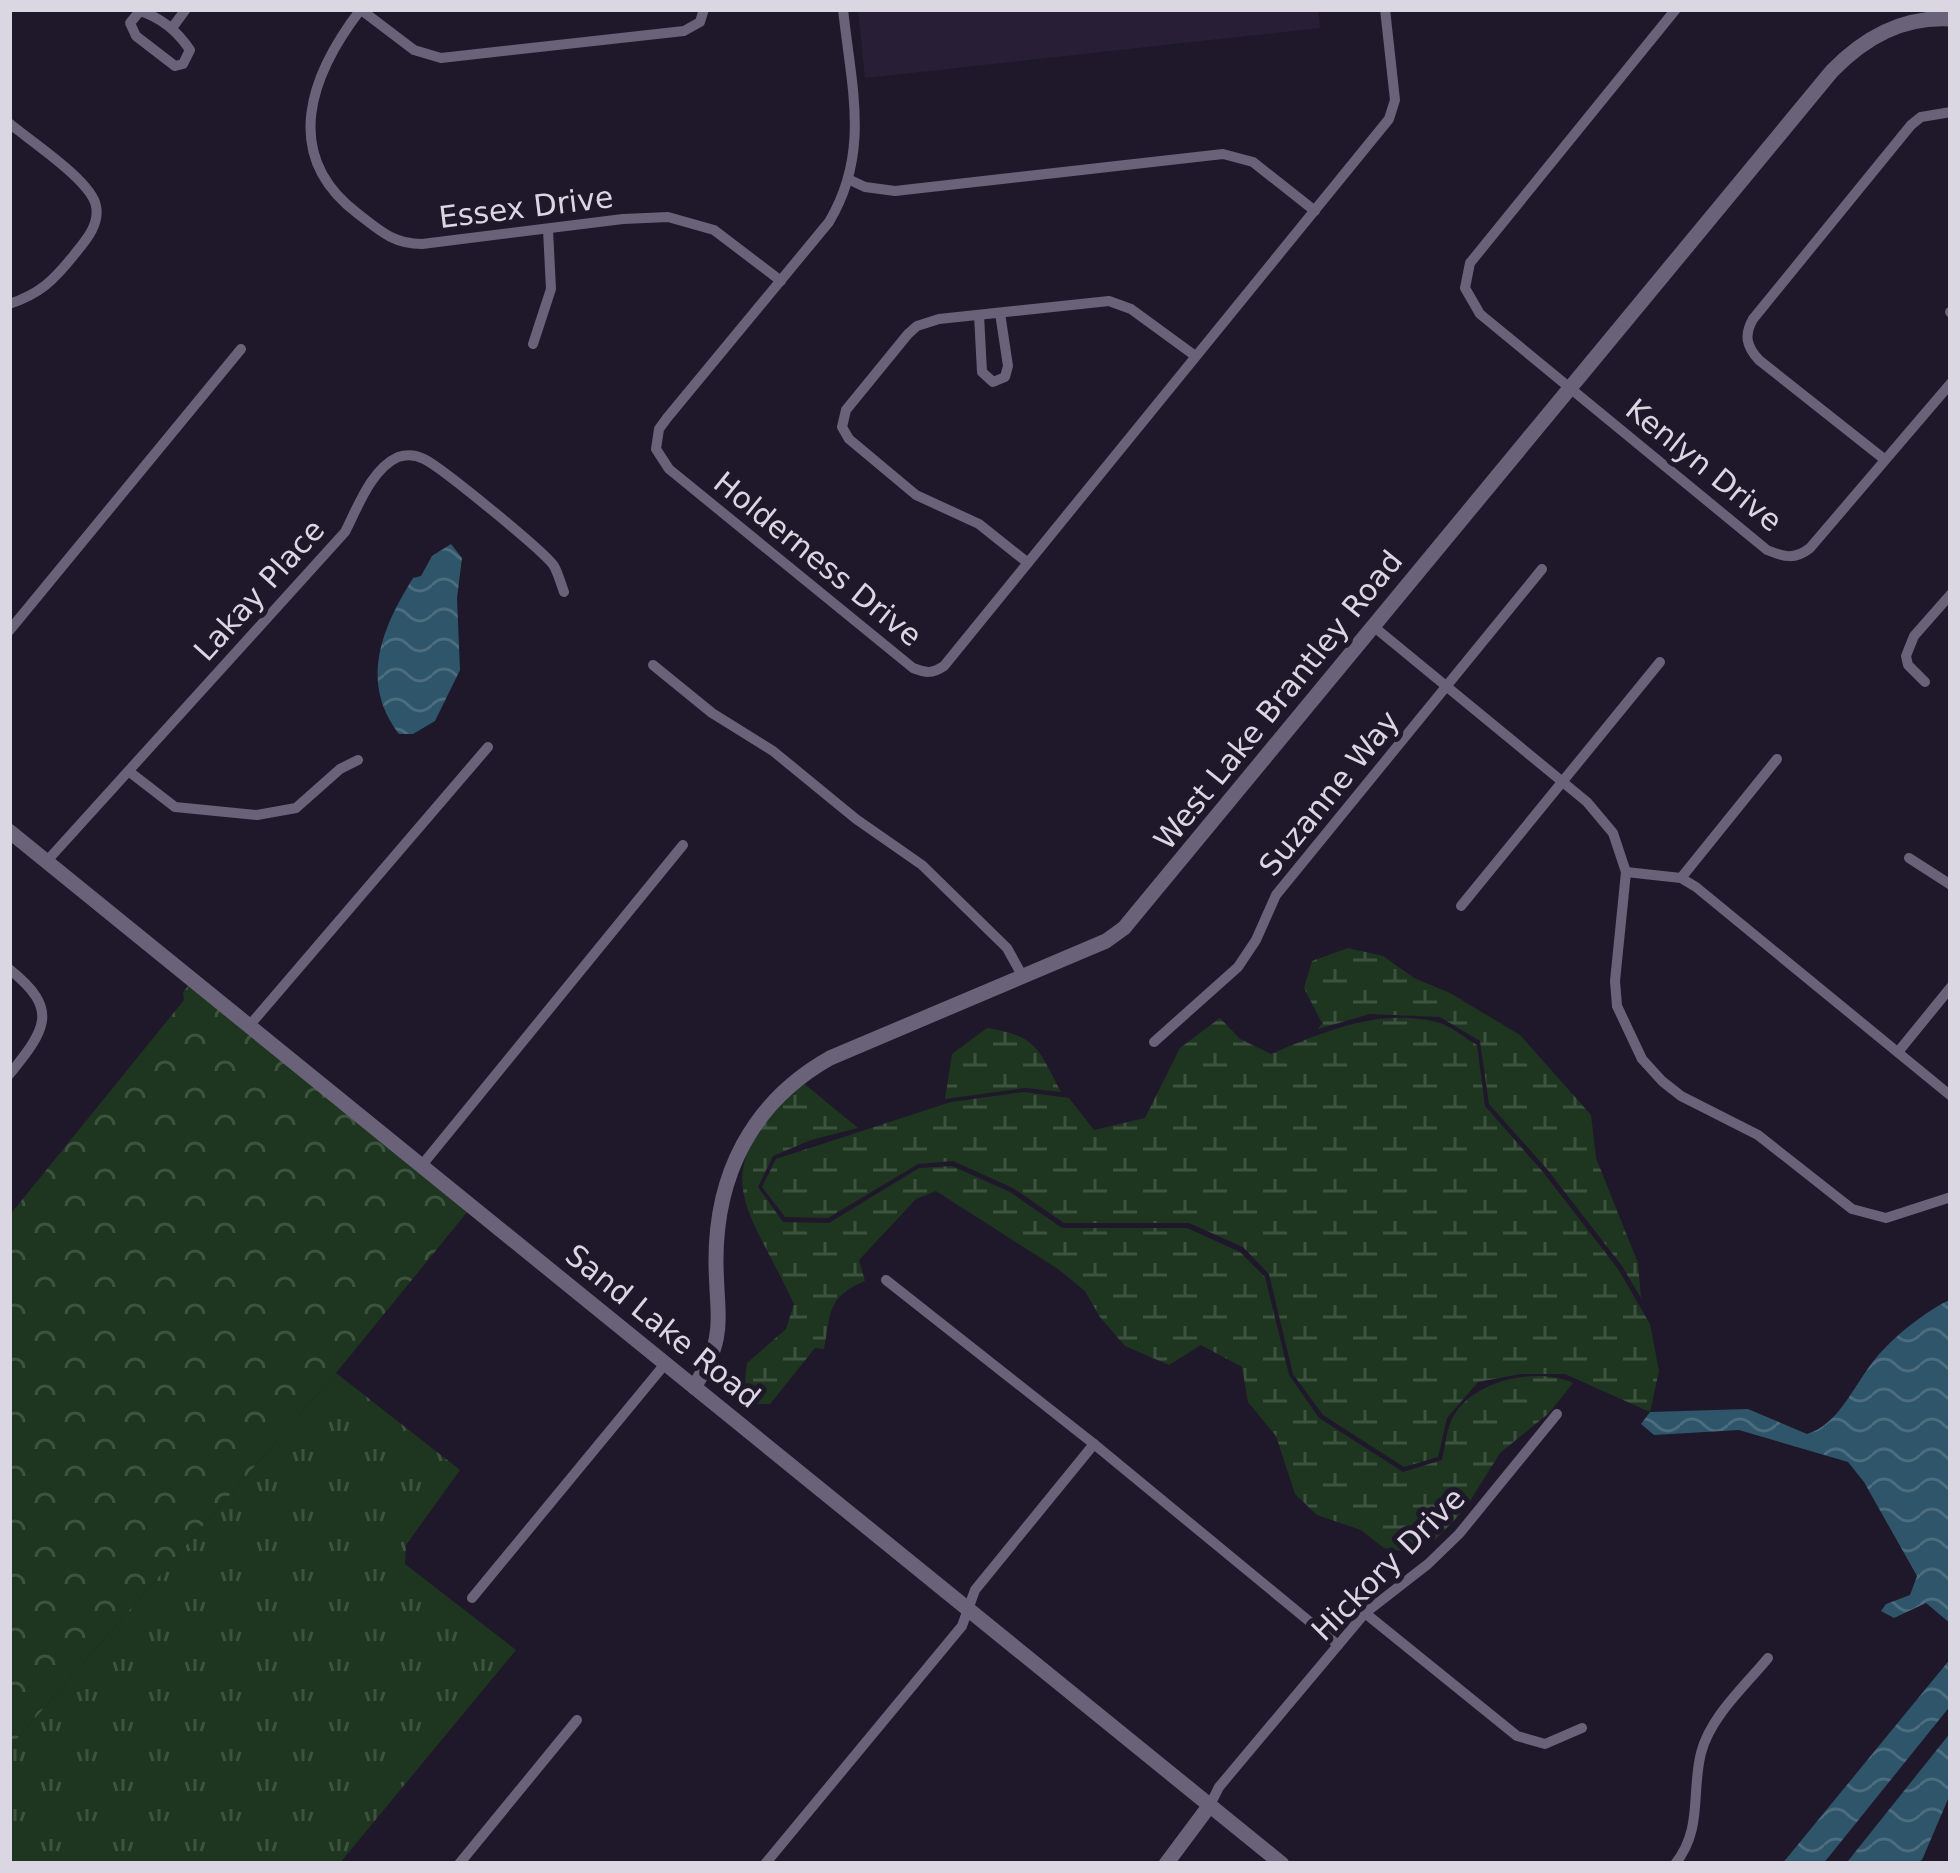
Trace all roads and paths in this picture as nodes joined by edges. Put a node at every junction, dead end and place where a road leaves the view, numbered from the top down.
1 (186, 9) edge
2 (360, 9) edge
3 (704, 9) edge
4 (843, 9) edge
5 (1385, 9) edge
6 (1676, 9) edge
7 (1951, 19) edge
8 (172, 28) junction
9 (1951, 112) edge
10 (9, 123) edge
11 (850, 180) junction
12 (1315, 212) junction
13 (548, 230) junction
14 (781, 281) junction
15 (9, 304) edge
16 (1000, 313) junction
17 (979, 315) junction
18 (533, 344) dead end
19 (242, 349) dead end
20 (1195, 356) junction
21 (1951, 383) edge
22 (1573, 388) junction
23 (1885, 459) junction
24 (1028, 563) junction
25 (1541, 569) dead end
26 (564, 592) dead end
27 (1951, 594) edge
28 (1372, 626) junction
29 (9, 631) edge
30 (1660, 662) dead end
31 (653, 665) dead end
32 (1925, 682) dead end
33 (1445, 687) junction
34 (488, 747) dead end
35 (1778, 759) dead end
36 (358, 760) dead end
37 (130, 772) junction
38 (1563, 782) junction
39 (9, 831) edge
40 (683, 844) dead end
41 (1909, 858) dead end
42 (46, 862) junction
43 (1626, 872) junction
44 (1682, 878) junction
45 (1951, 885) edge
46 (1461, 906) dead end
47 (9, 968) edge
48 (1023, 977) junction
49 (1951, 987) edge
50 (249, 1026) junction
51 (1154, 1042) dead end
52 (1898, 1052) junction
53 (9, 1075) edge
54 (1951, 1096) edge
55 (422, 1165) junction
56 (1951, 1197) edge
57 (886, 1280) dead end
58 (665, 1364) junction
59 (694, 1387) junction
60 (1557, 1414) dead end
61 (1094, 1444) junction
62 (472, 1598) dead end
63 (968, 1608) junction
64 (1365, 1612) junction
65 (1338, 1645) junction
66 (1768, 1658) dead end
67 (577, 1720) dead end
68 (1582, 1728) dead end
69 (1210, 1805) junction
70 (459, 1864) edge
71 (765, 1864) edge
72 (1166, 1864) edge
73 (1282, 1864) edge
74 (1676, 1864) edge

1 - 8 street
2 - 3 street
2 - 13 street, Essex Drive
4 - 11 street, Holderness Drive
5 - 12 street, Holderness Drive
6 - 22 street
7 - 22 street, West Lake Brantley Road
8 - 8 street
9 - 23 street
10 - 15 street
11 - 12 street
11 - 14 street, Holderness Drive
12 - 20 street, Holderness Drive
13 - 14 street, Essex Drive
13 - 18 street
14 - 24 street, Holderness Drive
16 - 17 street
16 - 17 street
16 - 20 street
17 - 24 street
19 - 29 street
20 - 24 street, Holderness Drive
21 - 23 street, Kenlyn Drive
22 - 23 street, Kenlyn Drive
22 - 28 street, West Lake Brantley Road
25 - 33 street, Suzanne Way
26 - 37 street, Lakay Place
27 - 32 street
28 - 33 street
28 - 48 street, West Lake Brantley Road
30 - 38 street
31 - 48 street
33 - 38 street
33 - 51 street, Suzanne Way
34 - 50 street
35 - 44 street
36 - 37 street
37 - 42 street, Lakay Place
38 - 43 street
38 - 46 street
39 - 42 street, Sand Lake Road
40 - 55 street
41 - 45 street
42 - 50 street, Sand Lake Road
43 - 44 street
43 - 56 street
44 - 52 street
47 - 53 street
48 - 59 street, West Lake Brantley Road
49 - 52 street
50 - 55 street, Sand Lake Road
52 - 54 street
55 - 58 street, Sand Lake Road
57 - 61 street
58 - 59 street, Sand Lake Road
58 - 62 street
59 - 63 street, Sand Lake Road
60 - 64 street, Hickory Drive
61 - 63 street
61 - 65 street
63 - 69 street, Sand Lake Road
63 - 71 street
64 - 65 street, Hickory Drive
64 - 68 street
65 - 69 street, Hickory Drive
66 - 74 street
67 - 70 street
69 - 72 street
69 - 73 street, Sand Lake Road

